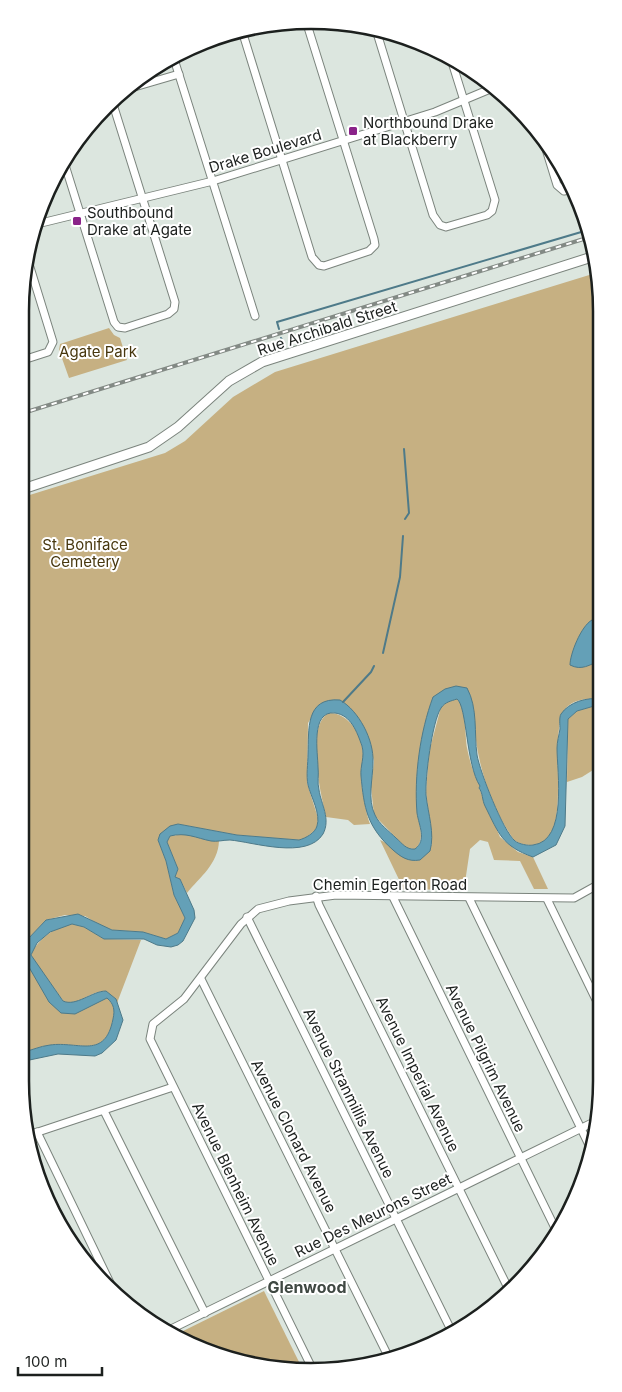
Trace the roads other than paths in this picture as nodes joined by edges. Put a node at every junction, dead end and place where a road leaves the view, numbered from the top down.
1 (308, 29) edge
2 (244, 37) edge
3 (378, 37) edge
4 (176, 64) edge
5 (454, 68) edge
6 (179, 74) junction
7 (142, 85) edge
8 (487, 90) edge
9 (464, 100) junction
10 (114, 108) edge
11 (404, 122) junction
12 (342, 141) junction
13 (282, 160) junction
14 (549, 160) edge
15 (67, 170) edge
16 (213, 182) junction
17 (566, 190) edge
18 (142, 200) junction
19 (81, 214) junction
20 (43, 223) edge
21 (589, 260) edge
22 (31, 272) edge
23 (255, 316) dead end
24 (29, 357) edge
25 (29, 487) edge
26 (593, 888) edge
27 (316, 896) junction
28 (393, 896) junction
29 (469, 898) junction
30 (547, 899) junction
31 (247, 917) junction
32 (201, 979) junction
33 (593, 994) edge
34 (150, 1039) joint
35 (173, 1087) junction
36 (104, 1111) junction
37 (590, 1124) edge
38 (581, 1128) junction
39 (38, 1132) junction
40 (34, 1133) edge
41 (587, 1141) edge
42 (521, 1158) junction
43 (459, 1188) junction
44 (396, 1219) junction
45 (553, 1225) edge
46 (335, 1249) junction
47 (107, 1276) edge
48 (269, 1281) junction
49 (506, 1285) edge
50 (205, 1313) junction
51 (449, 1327) edge
52 (174, 1328) edge
53 (387, 1353) edge
54 (310, 1363) edge

1 - 12 street
2 - 13 street
3 - 11 street
4 - 6 street
5 - 9 street
6 - 7 street
6 - 16 street
8 - 9 street, Drake Boulevard
9 - 11 street, Drake Boulevard
9 - 11 street
10 - 18 street
11 - 12 street, Drake Boulevard
12 - 13 street, Drake Boulevard
12 - 13 street
13 - 16 street, Drake Boulevard
14 - 17 street
15 - 19 street
16 - 18 street, Drake Boulevard
16 - 23 street
18 - 19 street, Drake Boulevard
18 - 19 street
19 - 20 street, Drake Boulevard
21 - 25 main road, Rue Archibald Street
22 - 24 street
26 - 30 street, Chemin Egerton Road
27 - 28 street, Chemin Egerton Road
27 - 31 street, Chemin Egerton Road
27 - 43 street, Avenue Imperial Avenue
28 - 29 street, Chemin Egerton Road
28 - 42 street, Avenue Pilgrim Avenue
29 - 30 street, Chemin Egerton Road
29 - 38 street
30 - 33 street
31 - 32 street, Chemin Egerton Road
31 - 44 street, Avenue Stranmillis Avenue
32 - 34 street, Chemin Egerton Road
32 - 46 street, Avenue Clonard Avenue
34 - 35 street, Avenue Blenheim Avenue
35 - 36 street
35 - 48 street, Avenue Blenheim Avenue
36 - 39 street
36 - 50 street
37 - 38 street, Rue Des Meurons Street
38 - 41 street
38 - 42 street, Rue Des Meurons Street
39 - 40 street
39 - 47 street
42 - 43 street, Rue Des Meurons Street
42 - 45 street, Avenue Pilgrim Avenue
43 - 44 street, Rue Des Meurons Street
43 - 49 street, Avenue Imperial Avenue
44 - 46 street, Rue Des Meurons Street
44 - 51 street, Avenue Stranmillis Avenue
46 - 48 street, Rue Des Meurons Street
46 - 53 street, Avenue Clonard Avenue
48 - 50 street, Rue Des Meurons Street
48 - 54 street, Avenue Blenheim Avenue
50 - 52 street, Rue Des Meurons Street

